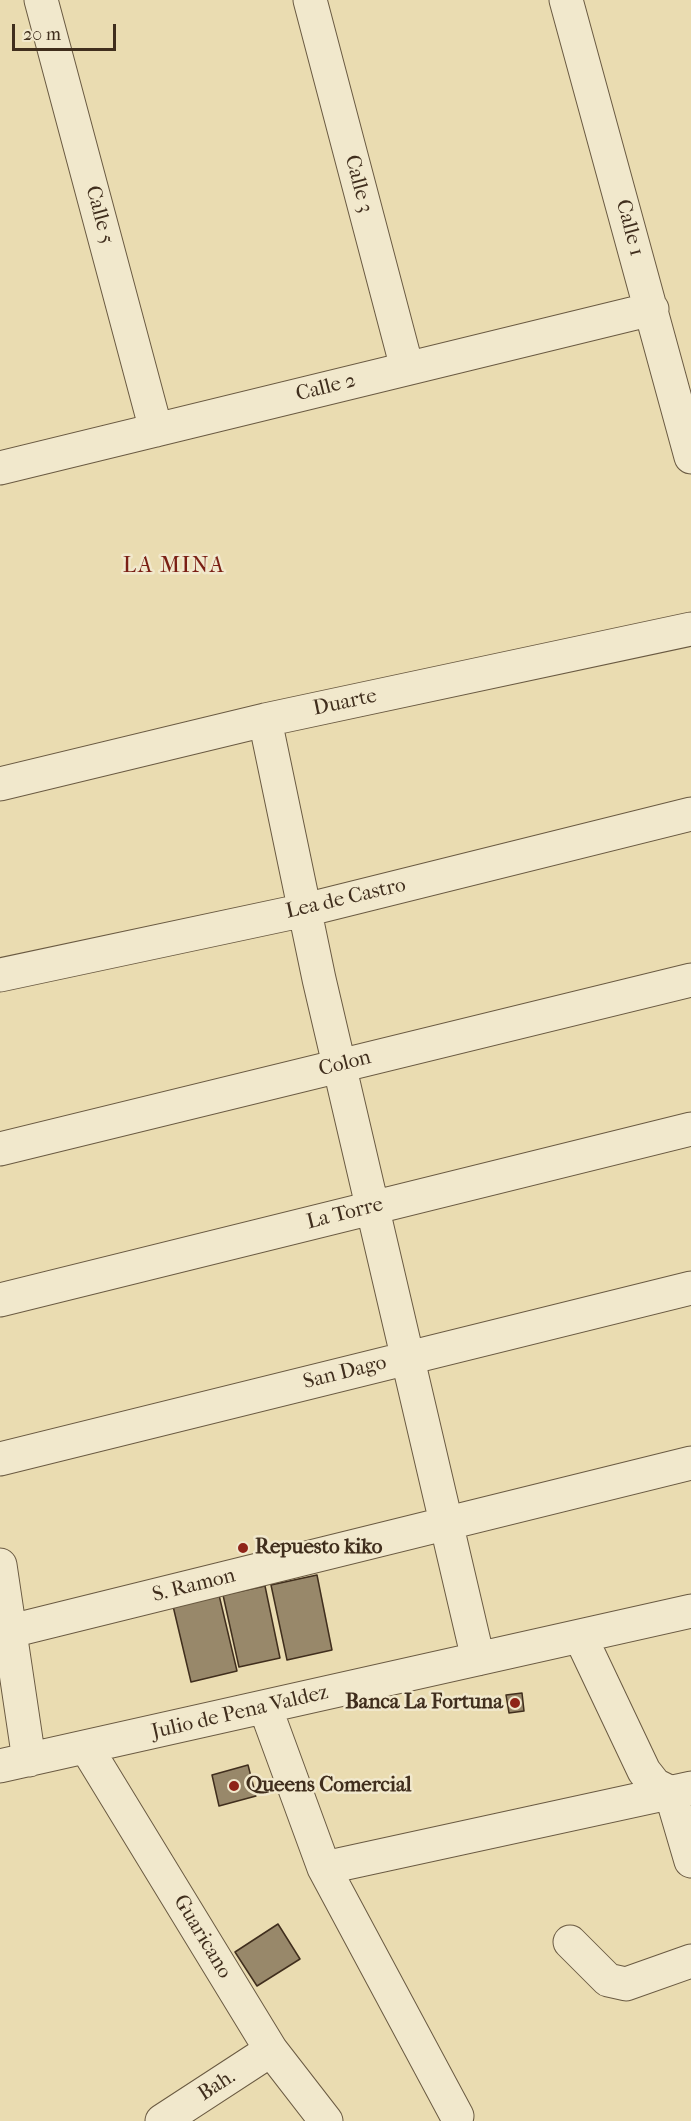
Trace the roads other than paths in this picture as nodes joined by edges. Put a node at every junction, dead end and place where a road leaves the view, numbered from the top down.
1 (41, 0) edge
2 (310, 0) edge
3 (566, 0) edge
4 (652, 309) junction
5 (407, 368) junction
6 (156, 430) junction
7 (691, 455) edge
8 (0, 468) edge
9 (691, 629) edge
10 (265, 720) junction
11 (0, 784) edge
12 (691, 814) edge
13 (305, 909) junction
14 (0, 975) edge
15 (691, 980) edge
16 (339, 1066) junction
17 (691, 1129) edge
18 (0, 1149) edge
19 (372, 1208) junction
20 (691, 1288) edge
21 (0, 1300) edge
22 (407, 1358) junction
23 (0, 1459) edge
24 (691, 1463) edge
25 (446, 1523) junction
26 (0, 1565) edge
27 (691, 1611) edge
28 (11, 1631) junction
29 (580, 1636) junction
30 (478, 1659) junction
31 (264, 1707) junction
32 (86, 1747) junction
33 (14, 1763) edge
34 (681, 1791) edge
35 (691, 1861) edge
36 (324, 1868) junction
37 (570, 1942) dead end
38 (691, 1961) edge
39 (272, 2050) junction
40 (457, 2116) dead end
41 (162, 2121) edge
42 (326, 2121) edge

1 - 6 street, Calle 5
2 - 5 street, Calle 3
3 - 4 street, Calle 1
4 - 5 street, Calle 2
4 - 7 street, Calle 1
5 - 6 street, Calle 2
6 - 8 street, Calle 2
9 - 10 street, Duarte
10 - 11 street, Duarte
10 - 13 street
12 - 13 street, Lea de Castro
13 - 14 street, Lea de Castro
13 - 16 street
15 - 16 street, Colon
16 - 18 street, Colon
16 - 19 street
17 - 19 street, La Torre
19 - 21 street, La Torre
19 - 22 street
20 - 22 street, San Dago
22 - 23 street, San Dago
22 - 25 street
24 - 25 street, S. Ramon
25 - 28 street, S. Ramon
25 - 30 street
26 - 28 street
27 - 29 street, Julio de Pena Valdez
28 - 33 street
29 - 30 street, Julio de Pena Valdez
29 - 34 street
30 - 31 street, Julio de Pena Valdez
31 - 32 street, Julio de Pena Valdez
31 - 36 street
32 - 33 street, Julio de Pena Valdez
32 - 39 street, Guaricano
34 - 35 street
34 - 36 street
36 - 40 street
37 - 38 street
39 - 41 street, Bah.
39 - 42 street, Guaricano

